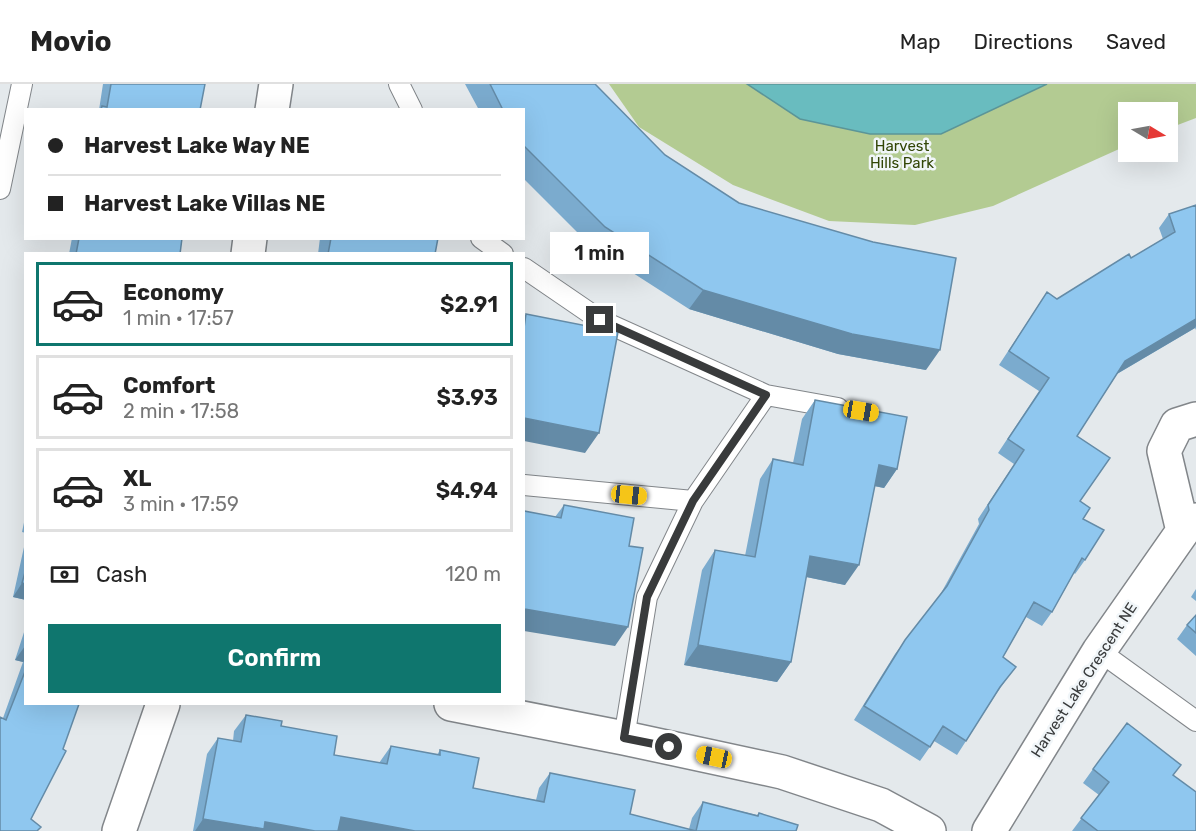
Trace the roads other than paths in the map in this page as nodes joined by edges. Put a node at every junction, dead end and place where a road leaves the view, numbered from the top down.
1 (22, 84) edge
2 (276, 84) edge
3 (399, 84) edge
4 (272, 108) edge
5 (411, 108) edge
6 (0, 189) edge
7 (484, 240) edge
8 (500, 252) edge
9 (525, 269) edge
10 (766, 395) junction
11 (861, 411) edge
12 (1196, 419) edge
13 (525, 485) edge
14 (693, 501) junction
15 (1189, 525) edge
16 (1099, 651) junction
17 (163, 705) edge
18 (456, 705) edge
19 (1196, 722) edge
20 (624, 738) junction
21 (119, 831) edge
22 (929, 831) edge
23 (989, 831) edge

1 - 6 lane
2 - 4 street
3 - 5 lane
7 - 8 lane
9 - 10 lane
10 - 11 lane
10 - 14 lane
12 - 15 street, Harvest Lake Crescent NE
13 - 14 lane
14 - 20 lane
15 - 16 street, Harvest Lake Crescent NE
16 - 19 lane
16 - 23 street, Harvest Lake Crescent NE
17 - 21 street
18 - 20 street
20 - 22 street

